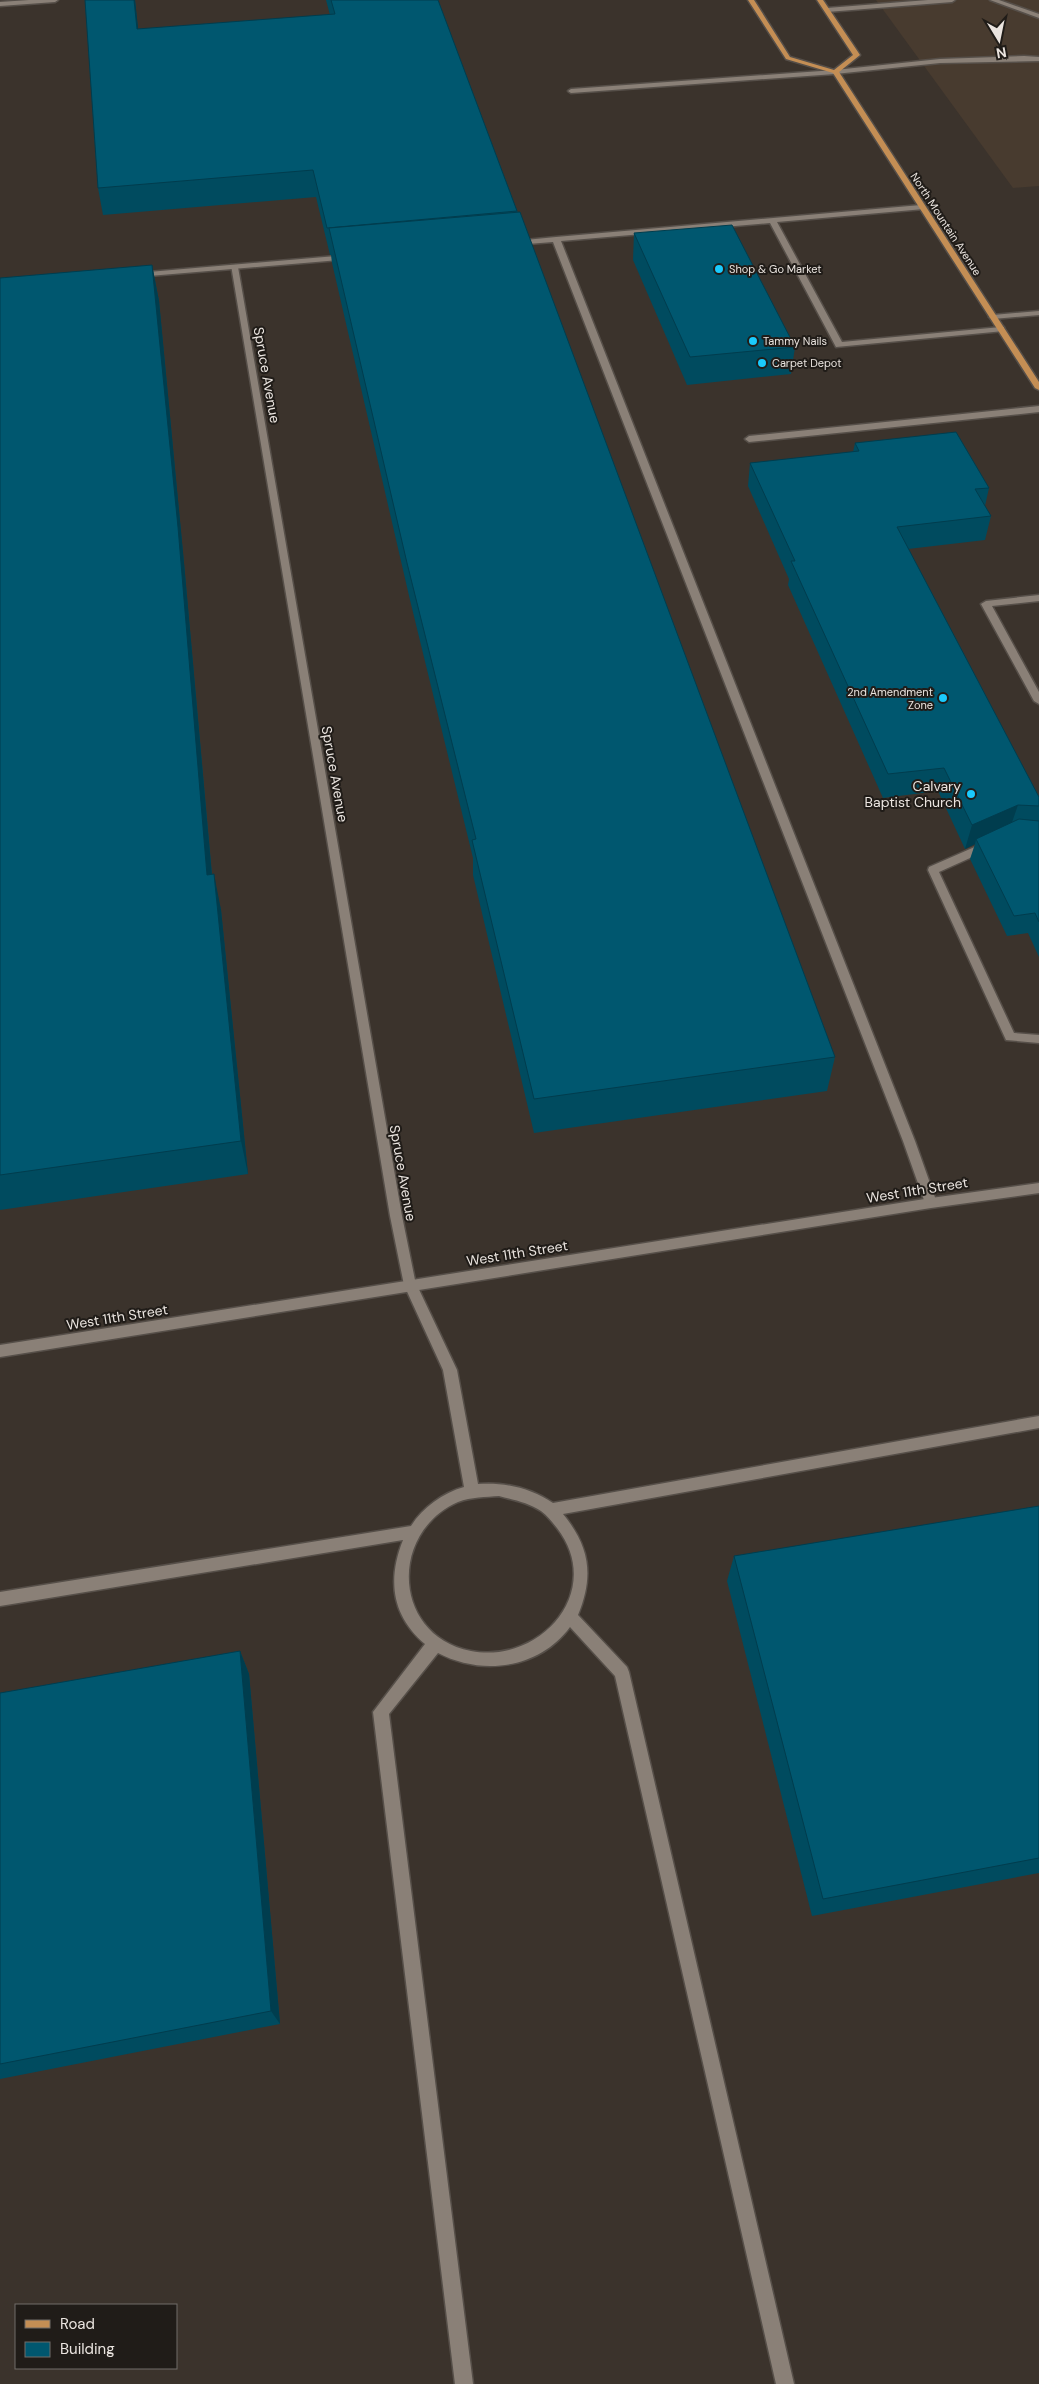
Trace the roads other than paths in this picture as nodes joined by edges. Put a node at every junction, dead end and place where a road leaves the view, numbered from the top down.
1 (55, 0) edge
2 (751, 0) edge
3 (820, 0) edge
4 (952, 0) edge
5 (993, 0) edge
6 (0, 4) edge
7 (827, 10) junction
8 (1039, 16) edge
9 (1039, 59) edge
10 (834, 72) junction
11 (571, 91) dead end
12 (921, 207) junction
13 (772, 220) junction
14 (556, 239) junction
15 (508, 243) edge
16 (362, 256) edge
17 (234, 267) junction
18 (124, 276) edge
19 (1039, 313) edge
20 (993, 317) junction
21 (1001, 329) junction
22 (1039, 388) edge
23 (1039, 408) edge
24 (749, 438) dead end
25 (1039, 598) edge
26 (1039, 702) edge
27 (993, 842) edge
28 (1039, 1039) edge
29 (1039, 1188) edge
30 (931, 1203) junction
31 (410, 1286) junction
32 (0, 1351) edge
33 (1039, 1422) edge
34 (472, 1491) junction
35 (551, 1510) junction
36 (413, 1532) junction
37 (0, 1599) edge
38 (570, 1617) junction
39 (435, 1644) junction
40 (464, 2384) edge
41 (785, 2384) edge

1 - 6 street
2 - 10 main road
3 - 7 main road
4 - 7 street
5 - 8 street
7 - 10 main road
9 - 10 street
10 - 11 street
10 - 12 main road, North Mountain Avenue
12 - 13 street
12 - 20 main road, North Mountain Avenue
13 - 14 street
13 - 21 street
14 - 15 street
14 - 30 street
16 - 17 street
17 - 18 street
17 - 31 street, Spruce Avenue
19 - 20 street
20 - 21 main road, North Mountain Avenue
21 - 22 main road, North Mountain Avenue
23 - 24 street
25 - 26 street
27 - 28 street
29 - 30 street, West 11th Street
30 - 31 street, West 11th Street
31 - 32 street, West 11th Street
31 - 34 street, Spruce Avenue
33 - 35 street
34 - 35 street
34 - 36 street
35 - 38 street
36 - 37 street
36 - 39 street
38 - 39 street
38 - 41 street
39 - 40 street

